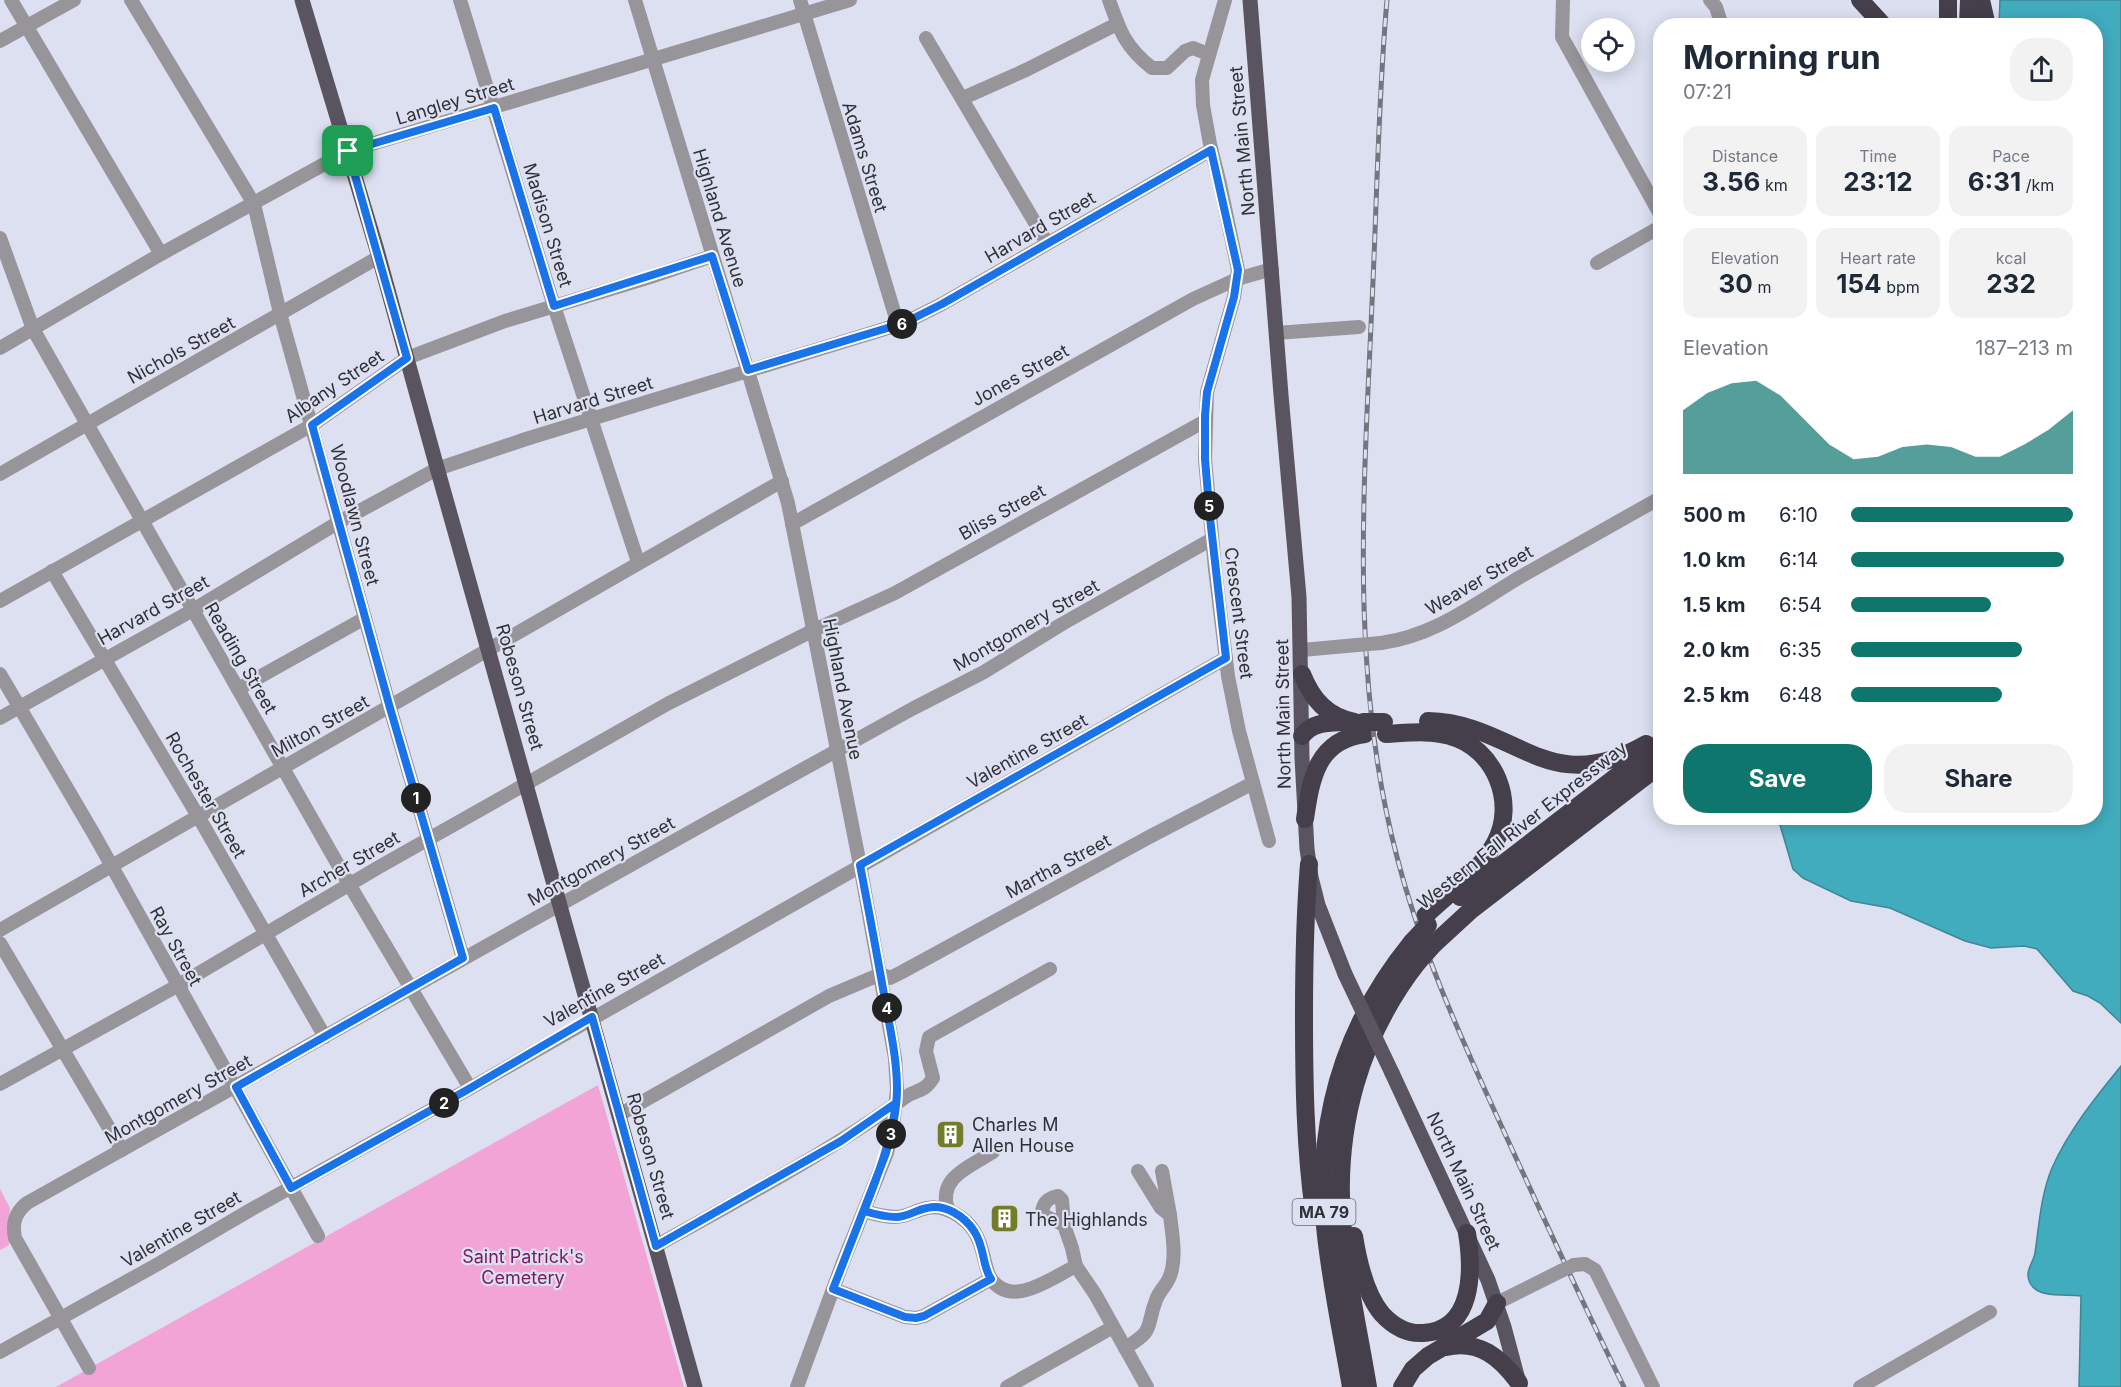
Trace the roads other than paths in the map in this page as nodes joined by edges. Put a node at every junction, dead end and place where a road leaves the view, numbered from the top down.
1 (11, 0) edge
2 (74, 0) edge
3 (131, 0) edge
4 (302, 0) edge
5 (460, 0) edge
6 (635, 0) edge
7 (800, 0) edge
8 (850, 0) edge
9 (1109, 0) edge
10 (1225, 0) edge
11 (1250, 0) edge
12 (1563, 0) edge
13 (1710, 0) edge
14 (1860, 0) edge
15 (1948, 0) edge
16 (1969, 0) edge
17 (1981, 0) edge
18 (804, 14) junction
19 (1719, 18) edge
20 (1877, 18) edge
21 (1948, 18) edge
22 (1968, 18) edge
23 (1985, 18) edge
24 (1117, 24) junction
25 (26, 27) junction
26 (926, 38) dead end
27 (0, 41) edge
28 (1209, 54) junction
29 (653, 59) junction
30 (963, 98) junction
31 (494, 108) junction
32 (1211, 150) junction
33 (348, 151) junction
34 (1653, 201) edge
35 (254, 204) junction
36 (1653, 231) edge
37 (0, 239) edge
38 (1047, 243) junction
39 (161, 254) junction
40 (712, 256) junction
41 (379, 257) junction
42 (1597, 263) dead end
43 (1272, 269) junction
44 (1237, 279) junction
45 (554, 306) junction
46 (281, 315) junction
47 (898, 325) junction
48 (1359, 327) dead end
49 (33, 329) junction
50 (1276, 333) junction
51 (0, 348) edge
52 (407, 358) junction
53 (748, 370) junction
54 (591, 419) junction
55 (1205, 421) junction
56 (86, 424) junction
57 (312, 425) junction
58 (437, 469) junction
59 (0, 474) edge
60 (782, 480) junction
61 (1653, 502) edge
62 (141, 520) junction
63 (339, 522) junction
64 (792, 524) junction
65 (1212, 539) junction
66 (638, 562) junction
67 (52, 571) junction
68 (0, 601) edge
69 (193, 610) junction
70 (365, 618) junction
71 (814, 630) junction
72 (489, 650) junction
73 (1302, 650) junction
74 (105, 658) junction
75 (1226, 658) junction
76 (0, 674) edge
77 (1302, 674) junction
78 (238, 689) junction
79 (19, 708) junction
80 (390, 708) junction
81 (0, 718) edge
82 (1361, 726) junction
83 (1385, 728) junction
84 (1302, 736) junction
85 (1653, 740) edge
86 (1653, 748) edge
87 (837, 751) junction
88 (283, 768) junction
89 (1653, 770) edge
90 (1252, 783) junction
91 (527, 784) junction
92 (198, 816) junction
93 (1305, 819) junction
94 (429, 840) junction
95 (1269, 841) dead end
96 (1309, 864) junction
97 (860, 865) junction
98 (111, 867) junction
99 (350, 884) junction
100 (561, 905) junction
101 (1427, 921) junction
102 (0, 930) edge
103 (265, 934) junction
104 (0, 943) edge
105 (463, 958) junction
106 (1050, 969) dead end
107 (881, 974) junction
108 (177, 986) junction
109 (411, 989) junction
110 (592, 1017) junction
111 (325, 1037) junction
112 (62, 1049) junction
113 (0, 1084) edge
114 (236, 1087) junction
115 (470, 1088) junction
116 (896, 1103) junction
117 (619, 1115) junction
118 (1345, 1131) junction
119 (122, 1150) junction
120 (993, 1152) dead end
121 (1138, 1171) dead end
122 (1162, 1171) dead end
123 (291, 1188) junction
124 (948, 1210) junction
125 (864, 1211) junction
126 (1170, 1215) junction
127 (1064, 1225) dead end
128 (1467, 1233) junction
129 (318, 1236) dead end
130 (656, 1246) junction
131 (1076, 1266) junction
132 (991, 1279) junction
133 (833, 1289) junction
134 (1497, 1303) junction
135 (1338, 1308) junction
136 (1990, 1312) dead end
137 (62, 1317) junction
138 (1113, 1327) junction
139 (1444, 1327) junction
140 (1125, 1348) junction
141 (1436, 1350) junction
142 (0, 1352) edge
143 (89, 1368) dead end
144 (1014, 1385) edge
145 (1520, 1385) edge
146 (695, 1387) edge
147 (797, 1387) edge
148 (1147, 1387) edge
149 (1351, 1387) edge
150 (1368, 1387) edge
151 (1402, 1387) edge
152 (1653, 1387) edge
153 (1860, 1387) edge

1 - 25 street
2 - 25 street
3 - 35 street, Woodlawn Street
4 - 33 main road, Robeson Street
5 - 31 street, Madison Street
6 - 29 street, Highland Avenue
7 - 18 street, Adams Street
8 - 18 street, Langley Street
9 - 24 street
10 - 28 street, Crescent Street
11 - 43 main road, North Main Street
12 - 34 street
13 - 19 street
14 - 20 highway
15 - 21 highway
16 - 22 highway
17 - 23 highway
18 - 29 street, Langley Street
18 - 47 street, Adams Street
24 - 28 street
24 - 30 street
25 - 27 street
25 - 39 street
26 - 30 street
28 - 32 street, Crescent Street
29 - 31 street, Langley Street
29 - 40 street, Highland Avenue
30 - 38 street
31 - 33 street, Langley Street
31 - 45 street, Madison Street
32 - 38 street, Harvard Street
32 - 44 street, Crescent Street
33 - 35 street, Langley Street
33 - 41 main road, Robeson Street
35 - 39 street, Langley Street
35 - 46 street, Woodlawn Street
36 - 42 street
37 - 49 street, Reading Street
38 - 47 street, Harvard Street
39 - 49 street, Langley Street
40 - 45 street, Albany Street
40 - 53 street, Highland Avenue
41 - 46 street, Nichols Street
41 - 52 main road, Robeson Street
43 - 44 street, Jones Street
43 - 50 main road, North Main Street
44 - 55 street, Crescent Street
44 - 64 street, Jones Street
45 - 52 street, Albany Street
45 - 54 street, Madison Street
46 - 56 street, Nichols Street
46 - 57 street, Woodlawn Street
47 - 53 street, Harvard Street
48 - 50 street
49 - 51 street, Langley Street
49 - 56 street, Reading Street
50 - 73 main road, North Main Street
52 - 57 street, Albany Street
52 - 58 main road, Robeson Street
53 - 54 street, Harvard Street
53 - 60 street, Highland Avenue
54 - 58 street, Harvard Street
54 - 66 street, Madison Street
55 - 65 street, Crescent Street
55 - 71 street, Bliss Street
56 - 59 street, Nichols Street
56 - 62 street, Reading Street
57 - 62 street, Albany Street
57 - 63 street, Woodlawn Street
58 - 63 street, Harvard Street
58 - 72 main road, Robeson Street
60 - 64 street, Highland Avenue
60 - 66 street, Milton Street
61 - 73 street, Weaver Street, bridge
62 - 67 street, Albany Street
62 - 69 street, Reading Street
63 - 69 street, Harvard Street
63 - 70 street, Woodlawn Street
64 - 71 street, Highland Avenue
65 - 75 street, Crescent Street
65 - 87 street, Montgomery Street
66 - 72 street, Milton Street
67 - 68 street, Albany Street
67 - 74 street, Rochester Street
69 - 74 street, Harvard Street
69 - 78 street, Reading Street
70 - 78 street
70 - 80 street, Woodlawn Street
71 - 87 street, Highland Avenue
71 - 91 street, Archer Street
72 - 80 street, Milton Street
72 - 91 main road, Robeson Street
73 - 77 main road, North Main Street
74 - 79 street, Harvard Street
74 - 92 street, Rochester Street
75 - 90 street, Crescent Street
75 - 97 street, Valentine Street
76 - 79 street, Ray Street
77 - 82 highway
77 - 84 main road, North Main Street
78 - 88 street, Reading Street
79 - 81 street, Harvard Street
79 - 98 street, Ray Street
80 - 88 street, Milton Street
80 - 94 street, Woodlawn Street
82 - 83 highway, bridge
82 - 84 highway
82 - 93 highway
83 - 85 highway
83 - 101 highway
84 - 93 main road, North Main Street
86 - 101 highway, Western Fall River Expressway
87 - 97 street, Highland Avenue
87 - 100 street, Montgomery Street
88 - 92 street, Milton Street
88 - 99 street, Reading Street
89 - 118 highway, Western Fall River Expressway / MA 79, bridge
90 - 95 street, Crescent Street
90 - 107 street, Martha Street
91 - 94 street, Archer Street
91 - 100 main road, Robeson Street
92 - 98 street, Milton Street
92 - 103 street, Rochester Street
93 - 96 main road, North Main Street
94 - 99 street, Archer Street
94 - 105 street, Woodlawn Street
96 - 128 main road, North Main Street, bridge
96 - 135 highway
97 - 107 street, Highland Avenue
97 - 110 street, Valentine Street
98 - 102 street, Milton Street
98 - 108 street, Ray Street
99 - 103 street, Archer Street
99 - 109 street, Reading Street
100 - 105 street, Montgomery Street
100 - 110 main road, Robeson Street
101 - 135 highway, MA 79
103 - 108 street, Archer Street
103 - 111 street, Rochester Street
104 - 112 street
105 - 109 street, Montgomery Street
106 - 116 street
107 - 116 street, Highland Avenue
107 - 117 street
108 - 112 street, Archer Street
108 - 114 street, Ray Street
109 - 111 street, Montgomery Street
109 - 115 street, Reading Street
110 - 115 street, Valentine Street
110 - 117 main road, Robeson Street
111 - 114 street, Montgomery Street
112 - 113 street, Archer Street
112 - 119 street
114 - 119 street, Montgomery Street
114 - 123 street, Ray Street
115 - 123 street, Valentine Street
116 - 125 street, Highland Avenue
116 - 130 street
117 - 130 main road, Robeson Street
118 - 139 highway
118 - 150 highway, Western Fall River Expressway / MA 79
119 - 137 street, Montgomery Street
120 - 124 street
121 - 126 street
122 - 126 street
123 - 129 street, Ray Street
123 - 137 street, Valentine Street
124 - 125 street
124 - 132 street
125 - 133 street, Highland Avenue
126 - 140 street
127 - 131 street
128 - 134 main road, North Main Street
128 - 139 highway
130 - 146 main road, Robeson Street
131 - 132 street
131 - 138 street
132 - 133 street
133 - 147 street, Highland Avenue
134 - 139 highway
134 - 141 highway
134 - 145 main road, North Main Street
134 - 152 street
135 - 149 highway, MA 79
136 - 153 street
137 - 142 street, Valentine Street
137 - 143 street
138 - 140 street
138 - 144 street
140 - 148 street
141 - 145 highway
141 - 151 highway

